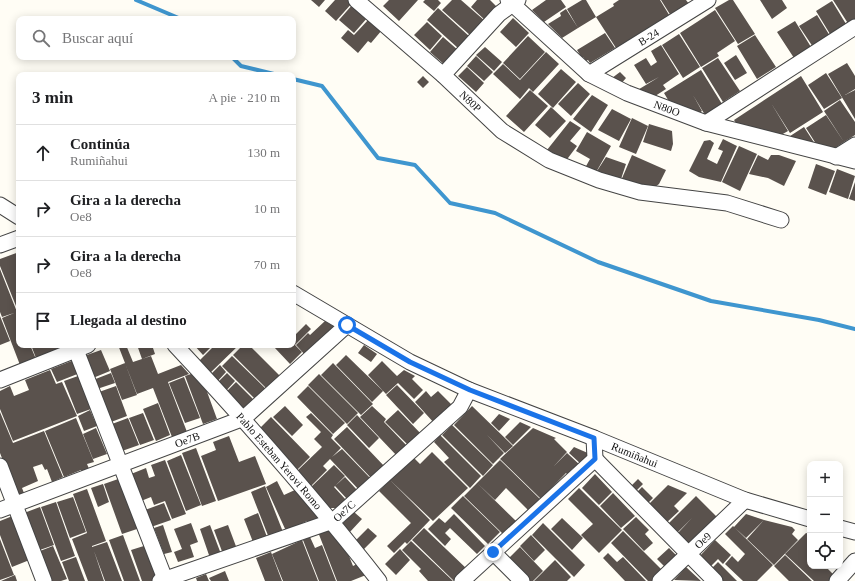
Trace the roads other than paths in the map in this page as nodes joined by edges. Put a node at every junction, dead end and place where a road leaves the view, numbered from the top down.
1 (356, 0) edge
2 (708, 0) edge
3 (513, 1) edge
4 (855, 28) edge
5 (589, 74) junction
6 (443, 75) junction
7 (706, 123) junction
8 (855, 145) edge
9 (836, 157) junction
10 (855, 161) edge
11 (0, 205) edge
12 (16, 215) edge
13 (781, 220) dead end
14 (16, 239) edge
15 (0, 245) edge
16 (296, 295) edge
17 (347, 325) junction
18 (78, 348) edge
19 (80, 348) edge
20 (178, 348) edge
21 (0, 380) edge
22 (470, 390) junction
23 (244, 418) junction
24 (594, 438) junction
25 (595, 459) junction
26 (120, 464) junction
27 (0, 466) edge
28 (745, 500) junction
29 (14, 504) junction
30 (0, 510) edge
31 (807, 518) edge
32 (333, 521) junction
33 (843, 529) edge
34 (855, 532) edge
35 (493, 552) junction
36 (689, 555) junction
37 (855, 561) edge
38 (162, 580) edge
39 (44, 581) edge
40 (379, 581) edge
41 (462, 581) edge
42 (522, 581) edge
43 (660, 581) edge
44 (715, 581) edge
45 (837, 581) edge

1 - 6 street, N80P
2 - 5 street, B-24
3 - 5 street, N80O
3 - 6 street
4 - 7 street
5 - 7 street, N80O
6 - 13 street, N80P
7 - 9 street, N80O
8 - 9 street
9 - 10 street, N80O
11 - 12 street
14 - 15 street
16 - 17 street, Rumiñahui
17 - 22 street, Rumiñahui
17 - 23 street, Oe7B
18 - 21 street
19 - 26 street
20 - 23 street, Pablo Esteban Yerovi Romo
22 - 24 street, Rumiñahui
22 - 32 street, Oe7C
23 - 26 street, Oe7B
23 - 32 street, Pablo Esteban Yerovi Romo
24 - 25 street
24 - 28 street, Rumiñahui
25 - 35 street
25 - 36 street
26 - 29 street, Oe7B
26 - 38 street
27 - 29 street
28 - 31 street, Rumiñahui
28 - 36 street, Oe9
29 - 30 street, Oe7B
29 - 39 street
32 - 38 street, Oe7C
32 - 40 street, Pablo Esteban Yerovi Romo
33 - 34 street
35 - 41 street
35 - 42 street
36 - 43 street, Oe9
36 - 44 street
37 - 45 street

